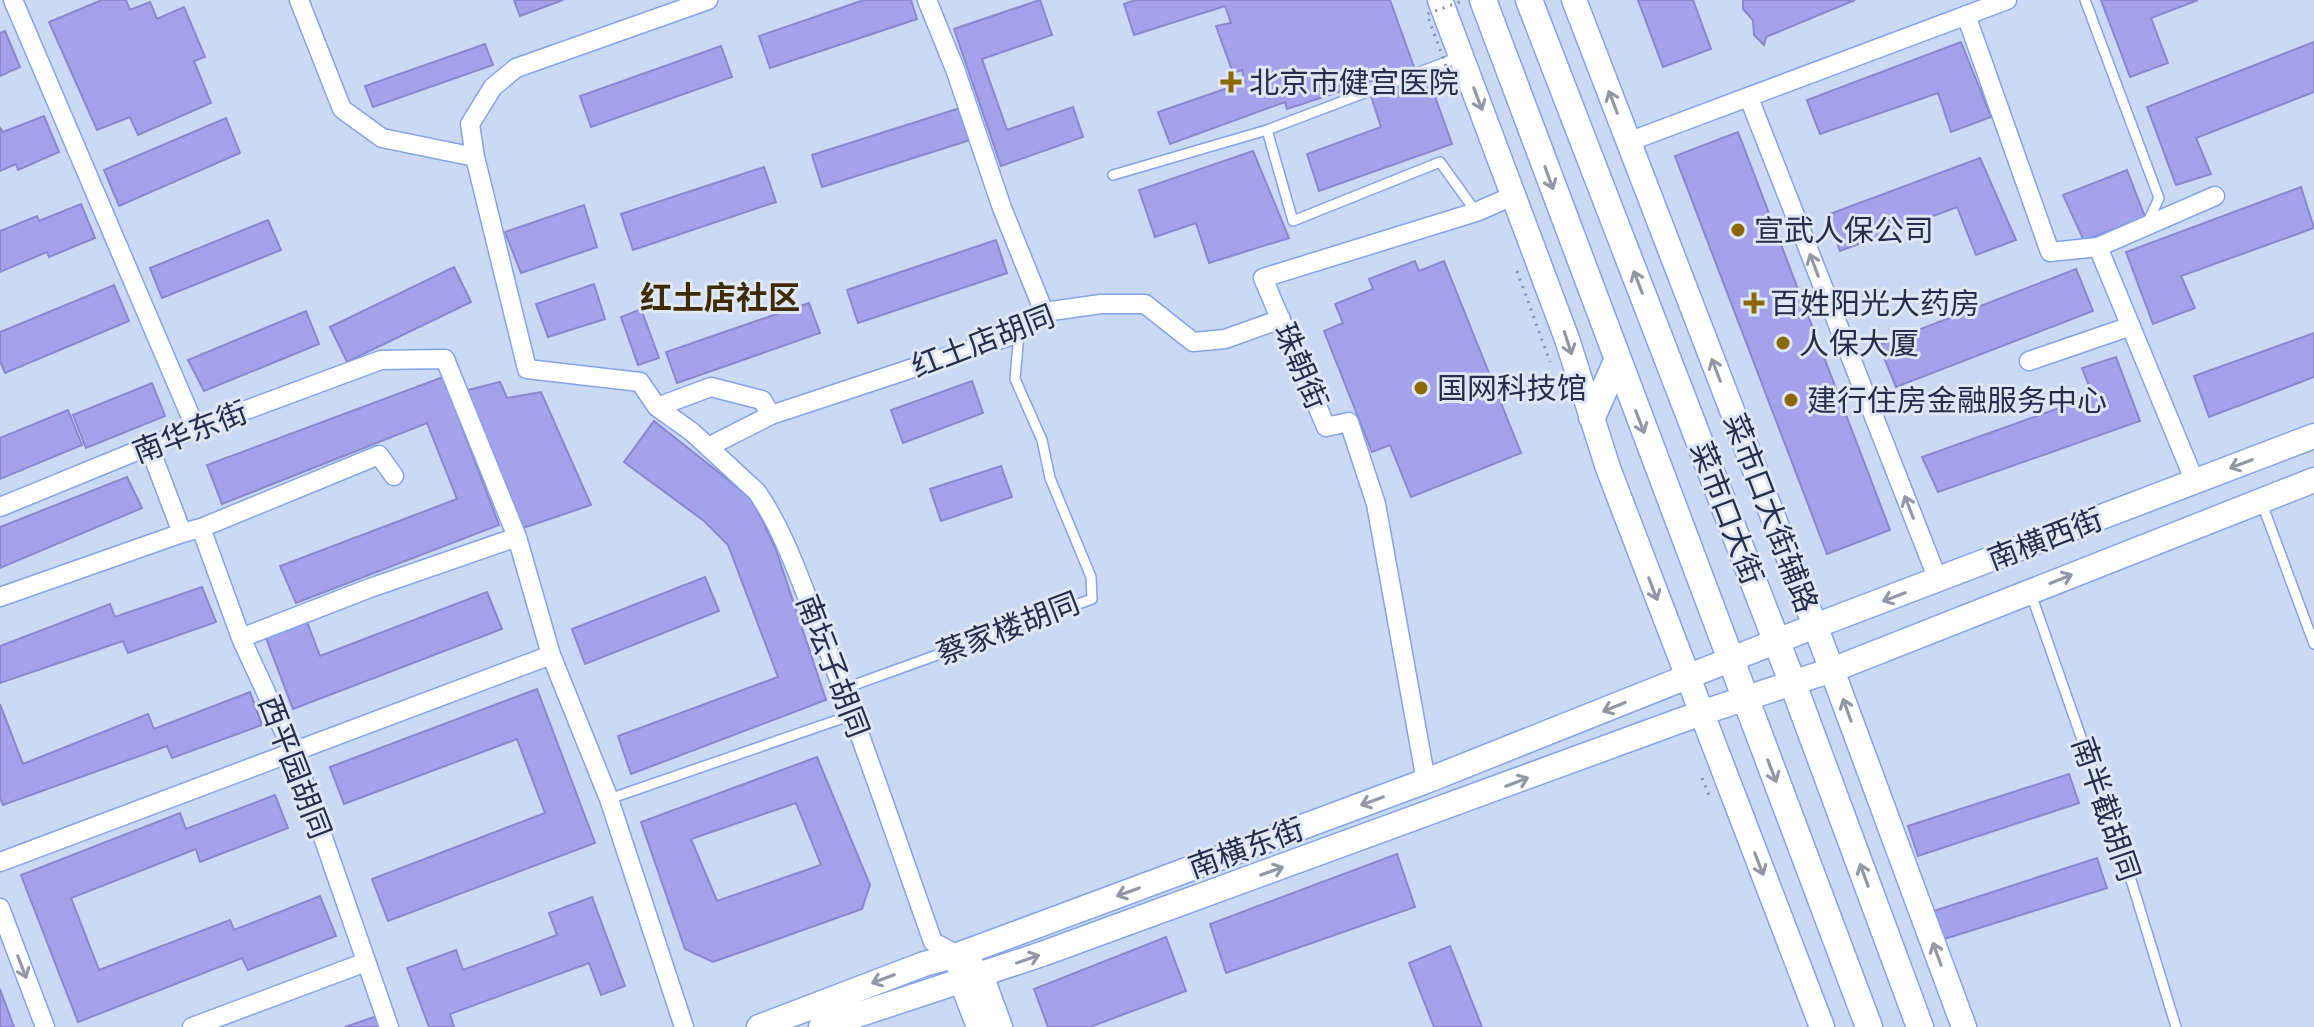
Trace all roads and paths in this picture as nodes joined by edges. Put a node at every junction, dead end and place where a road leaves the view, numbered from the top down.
1 (13, 0) edge
2 (299, 0) edge
3 (708, 0) edge
4 (927, 0) edge
5 (1440, 0) edge
6 (1465, 0) edge
7 (1483, 0) edge
8 (1529, 0) edge
9 (1574, 0) edge
10 (2007, 0) edge
11 (2085, 0) edge
12 (1966, 15) junction
13 (1462, 55) junction
14 (1457, 96) dead end
15 (1749, 98) junction
16 (1267, 130) junction
17 (1628, 142) junction
18 (475, 157) junction
19 (1113, 175) dead end
20 (1515, 195) junction
21 (2215, 196) dead end
22 (1476, 212) junction
23 (2146, 227) junction
24 (2098, 247) junction
25 (1044, 312) junction
26 (1281, 319) junction
27 (2131, 326) junction
28 (1019, 333) junction
29 (1617, 361) junction
30 (2029, 361) dead end
31 (657, 407) junction
32 (771, 415) junction
33 (1592, 417) junction
34 (196, 429) junction
35 (2314, 436) edge
36 (149, 446) junction
37 (708, 447) junction
38 (394, 476) dead end
39 (2314, 480) edge
40 (2195, 482) junction
41 (2261, 501) junction
42 (0, 507) edge
43 (201, 528) junction
44 (182, 533) junction
45 (517, 537) junction
46 (1938, 580) junction
47 (2030, 592) junction
48 (0, 597) edge
49 (1815, 626) junction
50 (241, 638) junction
51 (1777, 642) junction
52 (2314, 644) edge
53 (551, 655) junction
54 (1730, 661) junction
55 (1832, 670) junction
56 (1686, 678) junction
57 (1793, 684) junction
58 (843, 689) junction
59 (1744, 699) junction
60 (1701, 713) junction
61 (852, 715) junction
62 (293, 751) junction
63 (1426, 781) junction
64 (609, 799) junction
65 (0, 862) edge
66 (0, 908) edge
67 (958, 955) junction
68 (366, 962) junction
69 (971, 978) junction
70 (45, 1027) edge
71 (192, 1027) edge
72 (389, 1027) edge
73 (684, 1027) edge
74 (759, 1027) edge
75 (821, 1027) edge
76 (979, 1027) edge
77 (1000, 1027) edge
78 (1822, 1027) edge
79 (1869, 1027) edge
80 (1920, 1027) edge
81 (1964, 1027) edge
82 (2176, 1027) edge

1 - 34 street
2 - 18 street
3 - 18 street
4 - 25 street
5 - 13 main road
6 - 14 path, bridge
7 -> 29 main road, 菜市口大街
51 -> 8 main road, 菜市口大街
17 -> 9 main road, 菜市口大街辅路
10 - 12 street
11 - 23 lane
12 - 15 street
12 - 24 street
13 - 16 lane
13 -> 20 main road
15 - 17 street
46 -> 15 street
16 - 19 lane
16 - 22 lane
49 -> 17 main road, 菜市口大街辅路
18 - 31 street
20 - 22 street, 珠朝街
20 -> 33 main road
21 - 23 street
22 - 26 street, 珠朝街
23 - 24 street
24 - 27 street
25 - 26 street, 红土店胡同
25 - 28 street, 红土店胡同
26 - 63 street, 珠朝街
27 - 30 street
27 - 40 street
28 - 32 street, 红土店胡同
28 - 58 lane, 蔡家楼胡同
29 - 33 main road
29 -> 54 main road, 菜市口大街
31 - 32 street
31 - 37 street, 南坛子胡同
32 - 37 street, 红土店胡同
33 -> 56 main road
34 - 36 street, 南华东街
34 - 45 street, 南华东街
35 -> 40 main road, 南横西街
36 - 42 street, 南华东街
36 - 44 street
37 - 58 street, 南坛子胡同
38 - 43 street
39 - 41 main road, 南横西街
40 - 46 main road, 南横西街
47 -> 41 main road, 南横西街
41 - 52 lane
43 - 44 street
43 - 50 street, 西平园胡同
44 - 48 street
45 - 50 street
45 - 53 street
46 -> 49 main road, 南横西街
47 - 55 main road, 南横西街
47 - 82 lane, 南半截胡同
49 - 51 main road, 南横西街
49 - 55 main road, 菜市口大街辅路
50 - 62 street, 西平园胡同
51 - 54 main road, 南横西街
51 - 57 main road, 菜市口大街
53 - 62 street
53 - 64 street
54 - 56 main road, 南横东街
54 - 59 main road, 菜市口大街
55 - 57 main road, 南横西街
81 -> 55 main road, 菜市口大街辅路
56 - 60 main road
56 -> 63 main road, 南横东街
57 - 59 main road, 南横西街
80 -> 57 main road, 菜市口大街
58 - 61 street, 南坛子胡同
59 - 60 main road, 南横东街
59 -> 79 main road, 菜市口大街
69 -> 60 main road, 南横东街
60 -> 78 main road
61 - 64 lane
61 - 67 street, 南坛子胡同
62 - 65 street
62 - 68 street, 西平园胡同
63 -> 67 main road, 南横东街
64 - 73 street
66 -> 70 street
67 - 69 main road
67 -> 74 main road, 南横东街
68 - 71 street
68 - 72 street, 西平园胡同
69 - 75 main road, 南横东街
69 - 76 main road
69 - 77 main road

